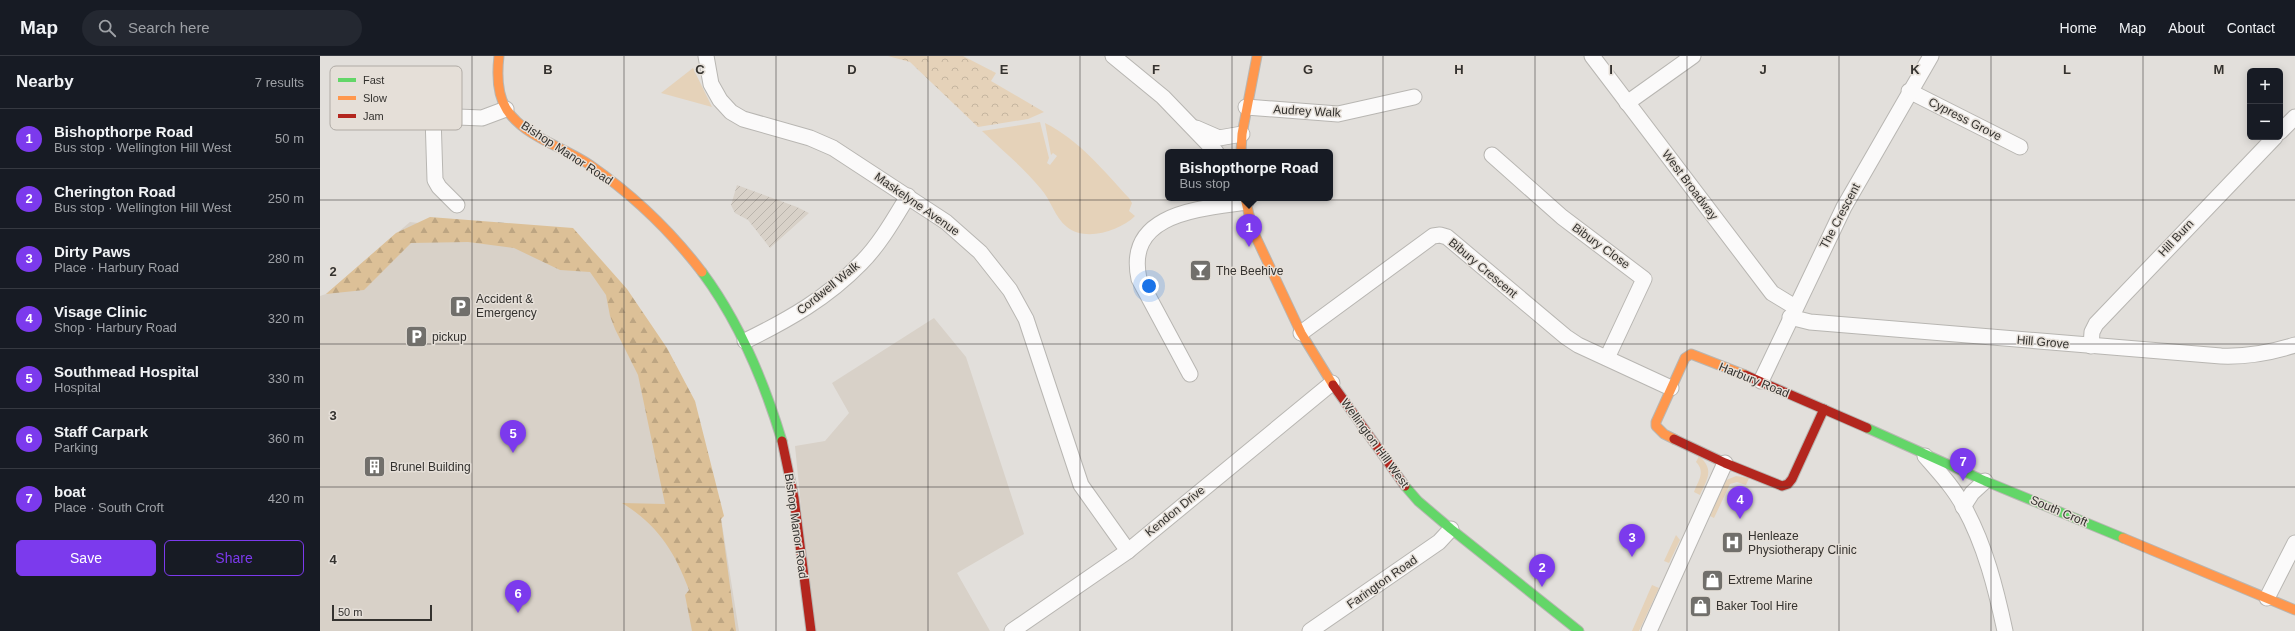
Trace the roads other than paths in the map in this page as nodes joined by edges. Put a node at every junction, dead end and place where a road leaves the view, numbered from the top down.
1 (499, 56) edge
2 (706, 56) edge
3 (1113, 56) edge
4 (1257, 56) edge
5 (1592, 56) edge
6 (1693, 56) edge
7 (1932, 56) edge
8 (1909, 91) junction
9 (1414, 97) dead end
10 (1627, 103) junction
11 (1246, 107) junction
12 (506, 109) junction
13 (462, 117) edge
14 (2295, 117) edge
15 (1192, 126) junction
16 (2283, 129) edge
17 (433, 130) edge
18 (1242, 134) junction
19 (2272, 140) edge
20 (2020, 147) dead end
21 (1213, 149) edge
22 (1241, 149) edge
23 (1492, 155) dead end
24 (908, 196) junction
25 (1240, 201) edge
26 (1245, 201) edge
27 (457, 205) dead end
28 (1792, 312) junction
29 (1301, 333) junction
30 (745, 341) junction
31 (2295, 345) edge
32 (2091, 346) junction
33 (1607, 358) junction
34 (1184, 371) dead end
35 (1760, 382) junction
36 (1332, 383) junction
37 (1671, 388) junction
38 (1824, 409) junction
39 (1920, 451) junction
40 (1725, 463) junction
41 (1985, 481) junction
42 (1964, 506) junction
43 (1451, 529) junction
44 (2295, 543) edge
45 (1128, 551) junction
46 (2267, 598) junction
47 (2295, 610) edge
48 (811, 631) edge
49 (1012, 631) edge
50 (1310, 631) edge
51 (1579, 631) edge
52 (1649, 631) edge
53 (2005, 631) edge

1 - 12 street, Bishop Manor Road
2 - 24 street, Maskelyne Avenue
3 - 15 street
4 - 11 street
5 - 10 street, West Broadway
6 - 10 street
7 - 8 street, The Crescent
8 - 20 street, Cypress Grove
8 - 28 street, The Crescent
9 - 11 street, Audrey Walk
10 - 28 street, West Broadway
11 - 18 street
12 - 13 street
12 - 30 street, Bishop Manor Road
14 - 16 street
15 - 18 street
15 - 21 street
17 - 27 street
18 - 22 street
19 - 32 street, Hill Burn
23 - 33 street, Bibury Close
24 - 30 street, Cordwell Walk
24 - 45 street, Maskelyne Avenue
25 - 34 street
26 - 29 street, Wellington Hill West
28 - 32 street, Hill Grove
28 - 35 street, The Crescent
29 - 33 street, Bibury Crescent
29 - 36 street, Wellington Hill West
30 - 48 street, Bishop Manor Road
31 - 32 street, Hill Grove
33 - 37 street, Bibury Crescent
35 - 37 street, Harbury Road
35 - 38 street, Harbury Road
36 - 43 street, Wellington Hill West
36 - 45 street, Kendon Drive
37 - 40 street, Harbury Road
38 - 39 street, South Croft
38 - 40 street, Harbury Road
39 - 41 street, South Croft
39 - 42 street
40 - 52 street
41 - 42 street
41 - 46 street, South Croft
42 - 53 street
43 - 50 street, Farington Road
43 - 51 street, Wellington Hill West
44 - 46 street
45 - 49 street, Kendon Drive
46 - 47 street, South Croft

